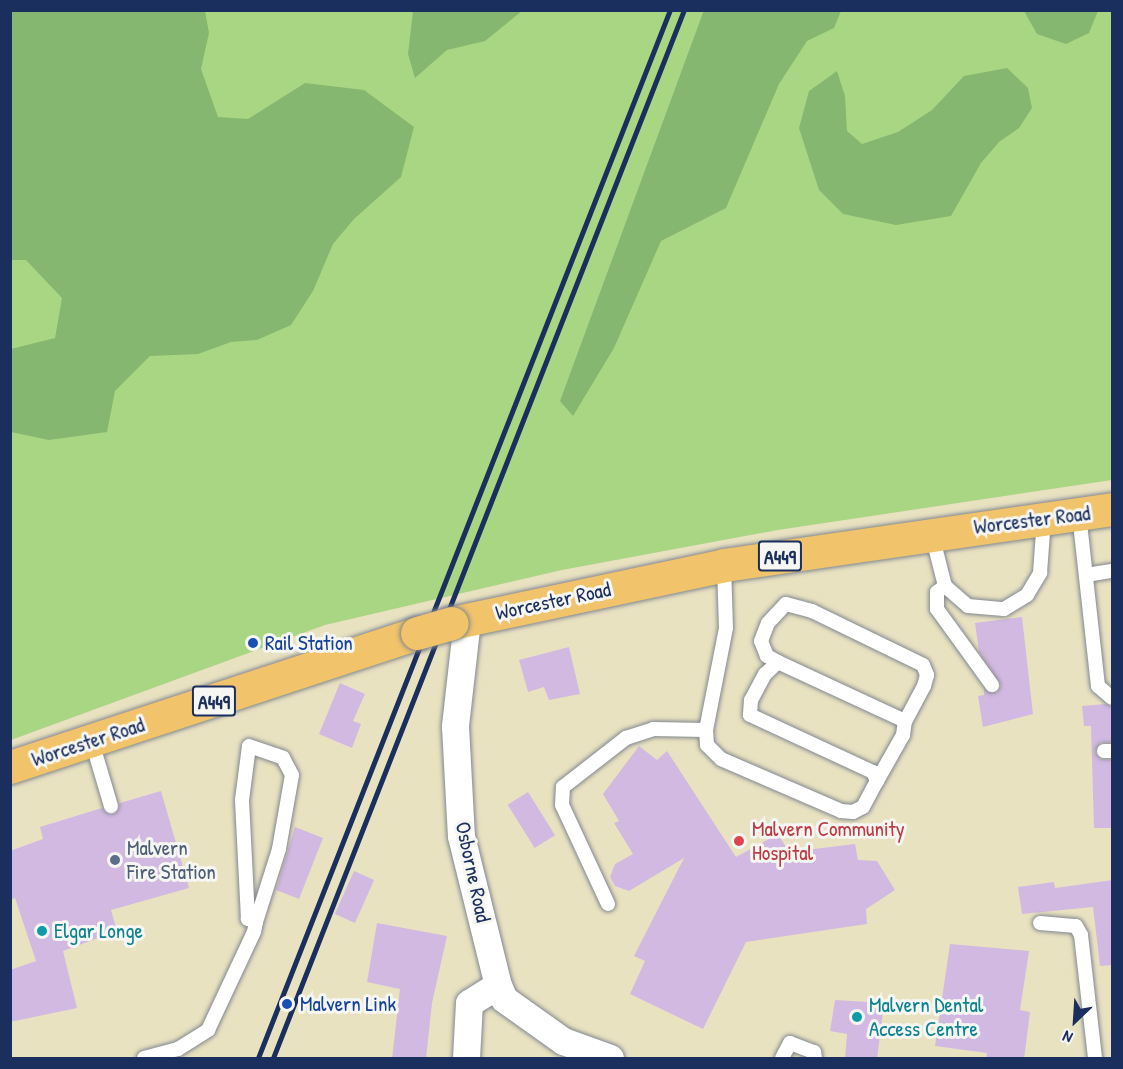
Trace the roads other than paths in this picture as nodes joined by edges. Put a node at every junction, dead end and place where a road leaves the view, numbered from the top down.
1 (1113, 509) edge
2 (1079, 514) junction
3 (1044, 518) junction
4 (932, 533) junction
5 (724, 565) junction
6 (1113, 571) edge
7 (1086, 575) junction
8 (945, 586) junction
9 (460, 621) junction
10 (778, 662) junction
11 (992, 685) dead end
12 (1113, 698) edge
13 (905, 721) junction
14 (706, 730) junction
15 (92, 742) junction
16 (10, 767) edge
17 (877, 781) junction
18 (111, 806) dead end
19 (608, 904) dead end
20 (256, 922) junction
21 (1040, 923) dead end
22 (498, 985) junction
23 (144, 1059) edge
24 (466, 1059) edge
25 (610, 1059) edge
26 (782, 1059) edge
27 (815, 1059) edge
28 (1095, 1059) edge

1 - 2 highway, Worcester Road / A449
2 - 3 highway, Worcester Road / A449
2 - 7 lane
3 - 4 highway, Worcester Road / A449
3 - 8 lane
4 - 5 highway, Worcester Road / A449
4 - 8 lane
5 - 9 highway, Worcester Road / A449
5 - 14 lane
6 - 7 lane
7 - 12 lane
8 - 11 lane
9 - 15 highway, Worcester Road / A449, bridge
9 - 22 street, Osborne Road
10 - 13 lane
10 - 13 lane
10 - 17 lane
13 - 17 lane
14 - 17 lane
14 - 19 lane
15 - 16 highway, Worcester Road / A449
15 - 18 lane
20 - 20 lane
20 - 23 lane
21 - 28 lane
22 - 24 street
22 - 25 street, Osborne Road
26 - 27 lane

